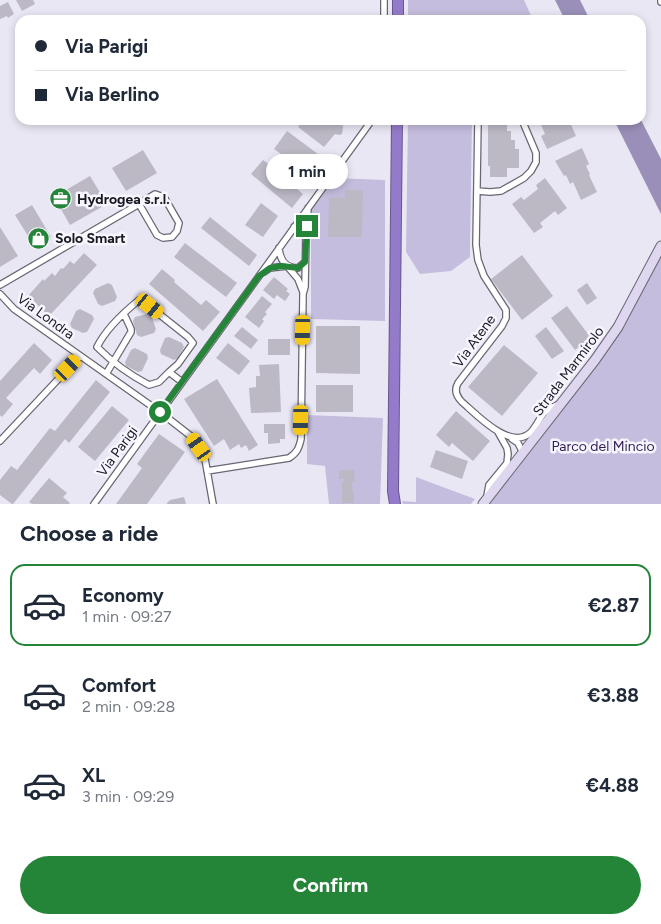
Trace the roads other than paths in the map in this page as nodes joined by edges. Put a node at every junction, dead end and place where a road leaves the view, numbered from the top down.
1 (384, 0) edge
2 (398, 0) edge
3 (384, 15) edge
4 (398, 15) edge
5 (368, 125) edge
6 (397, 125) edge
7 (478, 125) edge
8 (524, 125) edge
9 (477, 192) junction
10 (139, 204) junction
11 (308, 208) junction
12 (294, 227) junction
13 (306, 234) junction
14 (661, 246) edge
15 (279, 248) junction
16 (305, 262) junction
17 (287, 266) junction
18 (259, 276) junction
19 (0, 285) edge
20 (0, 294) edge
21 (303, 294) junction
22 (124, 314) junction
23 (80, 356) junction
24 (114, 362) junction
25 (169, 372) junction
26 (106, 374) junction
27 (182, 382) junction
28 (561, 402) junction
29 (160, 412) junction
30 (498, 432) junction
31 (511, 438) junction
32 (0, 441) edge
33 (523, 452) junction
34 (207, 472) junction
35 (393, 491) junction
36 (485, 502) edge
37 (94, 504) edge
38 (213, 504) edge
39 (391, 504) edge
40 (395, 504) edge

1 - 3 street
2 - 4 highway
5 - 11 street, Via Parigi
6 - 35 highway
7 - 9 street, Via Atene
8 - 9 street
9 - 30 street, Via Atene
10 - 10 street, Via Londra
10 - 19 street, Via Londra
11 - 12 street, Via Parigi
11 - 13 street
12 - 13 street
12 - 15 street, Via Parigi
13 - 16 street
14 - 28 main road, Strada Marmirolo
15 - 17 street
15 - 18 street, Via Parigi
16 - 17 street
16 - 21 street
17 - 18 street
17 - 21 street
18 - 27 street, Via Parigi
20 - 23 street, Via Londra
21 - 34 street
22 - 24 street
22 - 24 street
22 - 25 street
23 - 26 street, Via Londra
23 - 32 street, Via Londra
24 - 25 street
24 - 26 street
25 - 27 street
26 - 29 street, Via Londra
27 - 29 street, Via Parigi
28 - 31 street
28 - 33 main road, Strada Marmirolo
29 - 34 street, Via Londra
29 - 37 street, Via Parigi
30 - 31 street, Via Atene
30 - 36 street, Via Atene
31 - 33 street
33 - 36 main road, Strada Marmirolo
34 - 38 street, Via Londra
35 - 39 highway
35 - 40 highway

